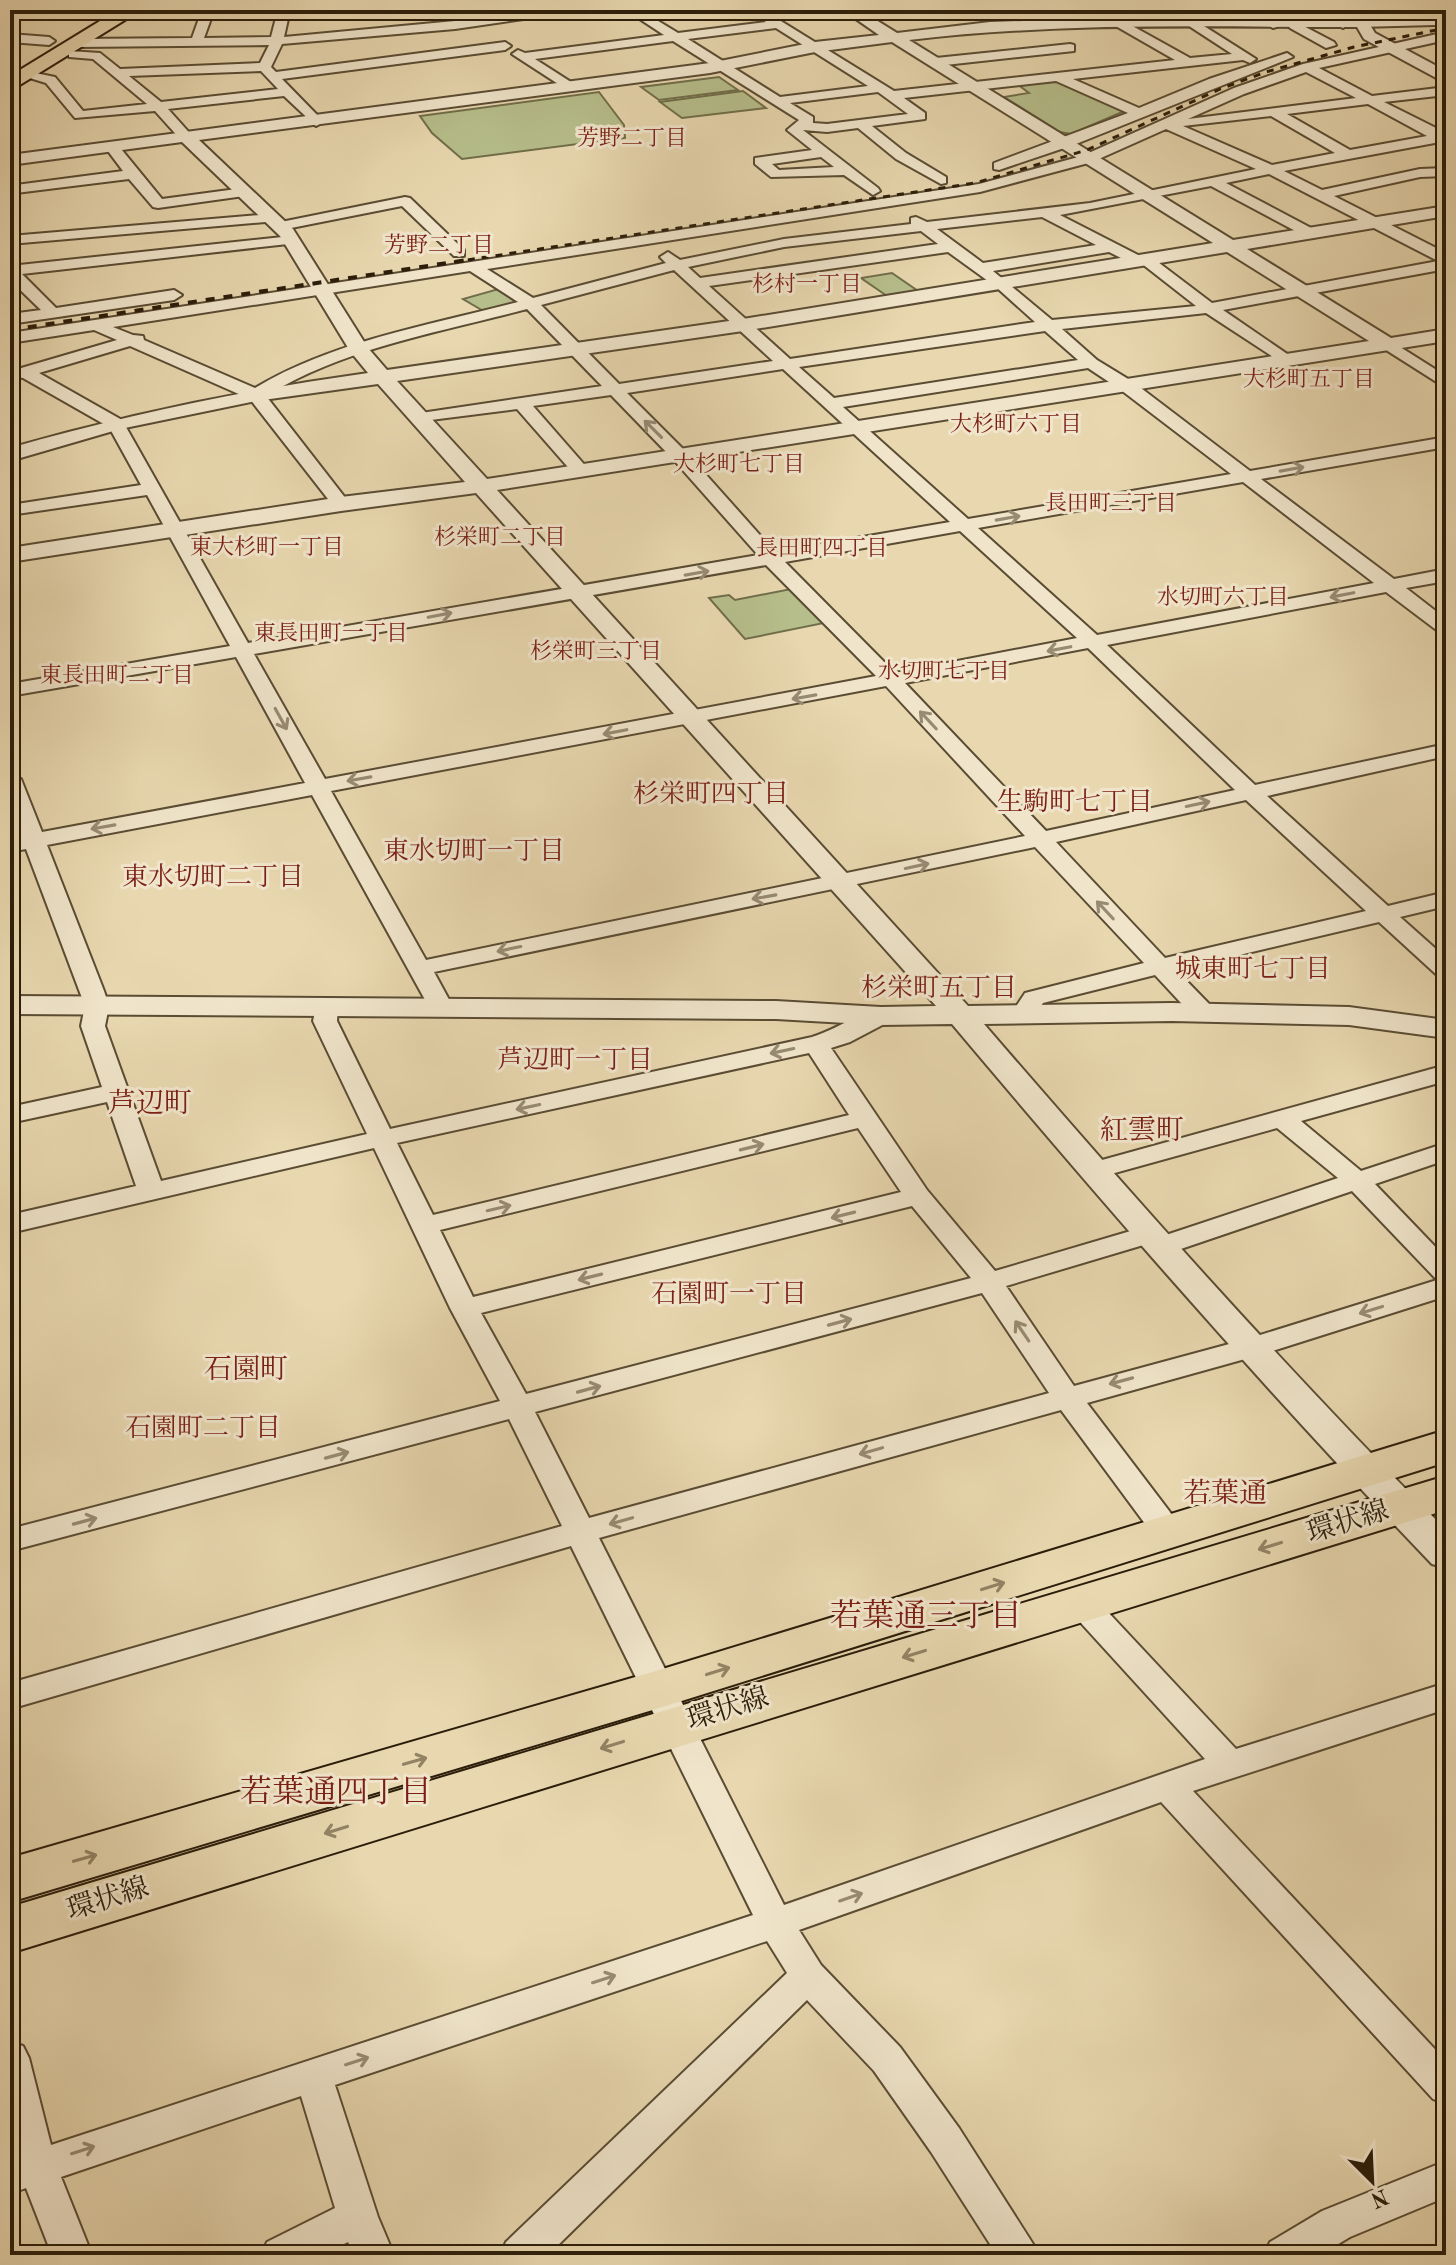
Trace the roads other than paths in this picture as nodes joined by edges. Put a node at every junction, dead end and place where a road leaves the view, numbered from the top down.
1 (98, 10) edge
2 (131, 10) edge
3 (208, 10) edge
4 (288, 10) edge
5 (451, 10) edge
6 (558, 10) edge
7 (632, 10) edge
8 (755, 10) edge
9 (850, 10) edge
10 (1248, 10) edge
11 (526, 14) junction
12 (1184, 19) edge
13 (1446, 19) edge
14 (470, 22) junction
15 (1118, 22) junction
16 (539, 23) dead end
17 (1027, 23) junction
18 (779, 24) junction
19 (1286, 25) junction
20 (1350, 29) edge
21 (673, 35) junction
22 (1446, 36) edge
23 (892, 37) junction
24 (10, 38) edge
25 (566, 40) dead end
26 (276, 41) junction
27 (196, 43) junction
28 (63, 45) junction
29 (505, 46) junction
30 (815, 47) junction
31 (1389, 47) junction
32 (1070, 48) junction
33 (579, 49) junction
34 (1316, 49) dead end
35 (1245, 56) junction
36 (522, 57) junction
37 (1304, 60) junction
38 (936, 62) junction
39 (1189, 63) junction
40 (1260, 64) junction
41 (721, 67) junction
42 (268, 72) junction
43 (1107, 72) junction
44 (1441, 72) edge
45 (117, 73) junction
46 (15, 74) edge
47 (1058, 77) junction
48 (1216, 79) junction
49 (569, 87) junction
50 (973, 87) junction
51 (1446, 91) edge
52 (287, 92) junction
53 (886, 92) junction
54 (1238, 92) junction
55 (778, 101) junction
56 (1375, 101) junction
57 (158, 106) junction
58 (1139, 113) junction
59 (1276, 113) junction
60 (316, 122) junction
61 (1170, 122) junction
62 (860, 123) junction
63 (800, 126) junction
64 (187, 138) junction
65 (1445, 139) edge
66 (1066, 145) junction
67 (112, 147) junction
68 (824, 153) junction
69 (1348, 154) junction
70 (1087, 159) junction
71 (10, 160) edge
72 (1271, 170) junction
73 (848, 171) junction
74 (1446, 172) edge
75 (133, 174) junction
76 (941, 180) junction
77 (1213, 182) junction
78 (12, 188) edge
79 (980, 188) junction
80 (873, 191) junction
81 (244, 192) junction
82 (1320, 195) junction
83 (1146, 196) junction
84 (892, 204) junction
85 (1446, 211) edge
86 (1045, 213) junction
87 (1375, 222) junction
88 (924, 226) junction
89 (167, 227) junction
90 (281, 228) junction
91 (1308, 232) junction
92 (10, 240) edge
93 (651, 241) junction
94 (1226, 245) junction
95 (951, 247) junction
96 (1113, 247) junction
97 (459, 253) junction
98 (173, 255) junction
99 (1140, 259) junction
100 (1446, 261) edge
101 (677, 265) junction
102 (475, 268) junction
103 (981, 268) junction
104 (140, 269) junction
105 (10, 271) edge
106 (311, 281) junction
107 (697, 283) junction
108 (1000, 283) junction
109 (194, 292) dead end
110 (1301, 292) junction
111 (164, 296) junction
112 (244, 302) junction
113 (530, 303) junction
114 (1210, 309) junction
115 (50, 313) junction
116 (10, 319) edge
117 (96, 325) junction
118 (743, 325) junction
119 (1050, 325) junction
120 (1446, 335) edge
121 (10, 338) edge
122 (129, 341) junction
123 (1389, 345) junction
124 (573, 348) junction
125 (360, 351) junction
126 (1287, 361) junction
127 (1091, 363) junction
128 (787, 364) junction
129 (17, 374) edge
130 (380, 374) junction
131 (1446, 383) edge
132 (1127, 386) junction
133 (613, 389) junction
134 (256, 395) junction
135 (520, 402) junction
136 (830, 404) junction
137 (421, 418) junction
138 (116, 424) junction
139 (859, 428) junction
140 (1446, 442) edge
141 (678, 454) junction
142 (10, 455) edge
143 (580, 470) junction
144 (1248, 477) junction
145 (483, 486) junction
146 (151, 489) junction
147 (341, 504) junction
148 (10, 510) edge
149 (965, 526) junction
150 (175, 530) junction
151 (10, 555) edge
152 (772, 560) junction
153 (1446, 575) edge
154 (1391, 586) junction
155 (579, 593) junction
156 (1446, 628) edge
157 (1093, 642) junction
158 (244, 650) junction
159 (892, 681) junction
160 (10, 690) edge
161 (691, 717) junction
162 (1446, 750) edge
163 (10, 779) edge
164 (320, 787) junction
165 (1250, 792) junction
166 (1040, 839) junction
167 (22, 842) edge
168 (840, 883) junction
169 (1446, 899) edge
170 (1385, 913) junction
171 (1158, 967) junction
172 (420, 968) junction
173 (1446, 971) edge
174 (10, 1005) edge
175 (97, 1006) junction
176 (441, 1007) junction
177 (326, 1008) junction
178 (1203, 1012) junction
179 (1023, 1014) junction
180 (960, 1015) junction
181 (881, 1016) junction
182 (1446, 1029) edge
183 (816, 1044) junction
184 (1446, 1073) edge
185 (116, 1092) junction
186 (10, 1115) edge
187 (864, 1119) junction
188 (1283, 1120) junction
189 (380, 1139) junction
190 (1446, 1151) edge
191 (1093, 1171) junction
192 (1355, 1179) junction
193 (151, 1190) junction
194 (918, 1196) junction
195 (10, 1224) edge
196 (423, 1226) junction
197 (1156, 1240) junction
198 (1446, 1274) edge
199 (989, 1282) junction
200 (1446, 1287) edge
201 (464, 1308) junction
202 (1253, 1347) junction
203 (1066, 1396) junction
204 (518, 1407) junction
205 (1446, 1446) edge
206 (1365, 1471) junction
207 (1446, 1493) edge
208 (1399, 1508) junction
209 (580, 1532) junction
210 (1168, 1532) junction
211 (10, 1540) edge
212 (1446, 1554) edge
213 (1081, 1603) junction
214 (10, 1696) edge
215 (1446, 1696) edge
216 (665, 1708) junction
217 (1230, 1764) junction
218 (1167, 1786) junction
219 (10, 1880) edge
220 (775, 1923) junction
221 (10, 1930) edge
222 (808, 1976) junction
223 (10, 2058) edge
224 (313, 2075) junction
225 (1446, 2087) edge
226 (23, 2171) edge
227 (1446, 2179) edge
228 (358, 2217) junction
229 (72, 2255) edge
230 (281, 2255) edge
231 (374, 2255) edge
232 (520, 2255) edge
233 (1020, 2255) edge
234 (1284, 2255) edge

1 - 28 highway
2 - 28 highway
3 - 27 street
4 - 26 street
5 - 14 street
6 - 11 street
7 - 21 street
8 - 18 street
9 - 23 street
10 - 19 street
11 - 14 street
11 - 16 street
12 - 15 street
12 - 19 street
12 - 35 street
13 - 20 street
14 - 26 street
14 - 29 street
15 - 17 street
15 - 39 street
17 - 23 street
17 - 32 street
18 - 21 street
18 - 30 street
19 - 20 street
19 - 20 street
20 - 31 street
20 - 34 street
21 - 33 street
21 - 41 street
22 - 31 street
23 - 30 street
23 - 38 street
24 - 28 street
25 - 33 street
26 - 27 street
26 - 42 street
27 - 28 street
28 - 45 street
28 - 46 highway
29 - 36 street
29 - 42 street
30 - 41 street
30 - 53 street
31 - 37 street
31 - 44 street
32 - 38 street
32 - 43 street
33 - 36 street
35 - 39 street
35 - 40 street
36 - 49 street
37 - 40 street
37 - 54 street
37 - 56 street
38 - 50 street
39 - 43 street
39 - 48 street
40 - 48 street
41 - 49 street
41 - 55 street
42 - 45 street
42 - 52 street
43 - 47 street
45 - 57 street
46 - 57 street
47 - 50 street
47 - 58 street
48 - 54 street
48 - 58 street
49 - 60 street
50 - 53 street
50 - 66 street
51 - 56 street
52 - 57 street
52 - 60 street
53 - 55 street
53 - 62 street
54 - 59 street
54 - 61 street
55 - 63 street
56 - 59 street
56 - 65 street
57 - 64 street
58 - 66 street
59 - 61 street
59 - 69 street
60 - 64 street
61 - 70 street
61 - 72 street
62 - 63 street
62 - 76 street
63 - 68 street
64 - 67 street
64 - 81 street
65 - 69 street
66 - 70 street
66 - 76 street
67 - 71 street
67 - 75 street
68 - 73 street
68 - 73 street
69 - 72 street
70 - 79 street
70 - 83 street
72 - 77 street
72 - 82 street
73 - 80 street
74 - 82 street
75 - 78 street
75 - 81 street
76 - 80 street
77 - 83 street
77 - 91 street
79 - 84 street
79 - 86 street
80 - 97 street
81 - 90 street
82 - 87 street
83 - 86 street
83 - 94 street
84 - 88 street
84 - 93 street
85 - 87 street
86 - 88 street
86 - 96 street
87 - 91 street
87 - 100 street
88 - 95 street
88 - 101 street
89 - 90 street
89 - 92 street
89 - 98 street
90 - 97 street
90 - 98 street
90 - 106 street
91 - 94 street
93 - 101 street
93 - 102 street
94 - 99 street
94 - 110 street
95 - 103 street
95 - 107 street
96 - 99 street
96 - 103 street
97 - 106 street
98 - 104 street
99 - 108 street
99 - 114 street
100 - 110 street
101 - 107 street
101 - 113 street
102 - 106 street
102 - 113 street
103 - 108 street
104 - 105 street
104 - 111 street
105 - 115 street
106 - 112 street
106 - 125 street
107 - 118 street
108 - 118 street
108 - 119 street
109 - 111 street
110 - 114 street
110 - 123 street
111 - 115 street
112 - 117 street
112 - 122 street
113 - 124 street
113 - 125 street
114 - 119 street
114 - 126 street
115 - 116 street
117 - 121 street
117 - 122 street
118 - 124 street
118 - 128 street
119 - 127 street
119 - 128 street
120 - 123 street
122 - 129 street
122 - 134 street
123 - 126 street
123 - 131 street
124 - 130 street
124 - 133 street
125 - 130 street
125 - 134 street
126 - 132 street
127 - 132 street
127 - 136 street
128 - 133 street
128 - 136 street
129 - 138 street
130 - 134 street
130 - 137 street
132 - 139 street
132 - 144 street
133 - 135 street
141 -> 133 street
134 - 138 street
134 - 147 street
135 - 137 street
135 - 143 street
136 - 139 street
137 - 145 street
138 - 142 street
138 - 146 street
139 - 141 street
139 - 149 street
144 -> 140 street
141 - 143 street
141 - 152 street
143 - 145 street
149 -> 144 street
144 - 154 street
145 - 147 street
145 - 155 street
146 - 148 street
146 - 150 street
147 - 150 street
149 - 152 street
149 - 157 street
150 - 151 street
150 - 158 street
155 -> 152 street
152 - 159 street
153 - 154 street
154 - 156 street
154 -> 157 street
158 -> 155 street
155 - 161 street
157 -> 159 street
157 - 165 street
158 - 160 street
158 -> 164 street
159 -> 161 street
166 -> 159 street
161 -> 164 street
161 - 168 street
162 - 165 street
163 - 167 street
164 -> 167 street
164 - 172 street
166 -> 165 street
165 - 170 street
168 -> 166 street
171 -> 166 street
167 - 175 street
168 -> 172 street
168 - 180 street
169 - 170 street
170 - 171 street
170 - 173 street
171 - 178 street
171 - 179 street
172 - 176 street
174 - 175 street
175 - 177 street
175 - 185 street
176 - 177 street
176 - 181 street
177 - 189 street
178 - 179 street
178 - 182 street
179 - 180 street
180 - 181 street
180 - 191 street
181 - 183 street
183 - 187 street
183 -> 189 street
184 - 188 street
185 - 186 street
185 - 193 street
187 - 194 street
196 -> 187 street
188 - 191 street
188 - 192 street
189 - 193 street
189 - 196 street
190 - 192 street
191 - 197 street
192 - 197 street
192 - 198 street
193 - 195 street
194 - 199 street
194 -> 201 street
196 - 201 street
197 - 199 street
197 - 202 street
203 -> 199 street
204 -> 199 street
200 -> 202 street
201 - 204 street
202 -> 203 street
202 - 206 street
203 -> 209 street
203 - 210 street
204 - 209 street
211 -> 204 street
205 - 206 main road, 環状線
206 - 208 street
206 - 210 main road, 環状線
207 - 208 main road, 環状線
208 - 212 street
208 -> 213 main road, 環状線
209 - 214 street
209 - 216 street
216 -> 210 main road, 環状線
213 -> 216 main road, 環状線
213 - 217 street
215 - 217 street
219 -> 216 main road, 環状線
216 - 220 street
216 -> 221 main road, 環状線
217 - 218 street
220 -> 218 street
218 - 225 street
220 - 222 street
224 -> 220 street
222 - 232 street
222 - 233 street
223 - 226 street
226 -> 224 street
224 - 228 street
226 - 229 street
227 - 234 street
228 - 230 street
228 - 231 street

